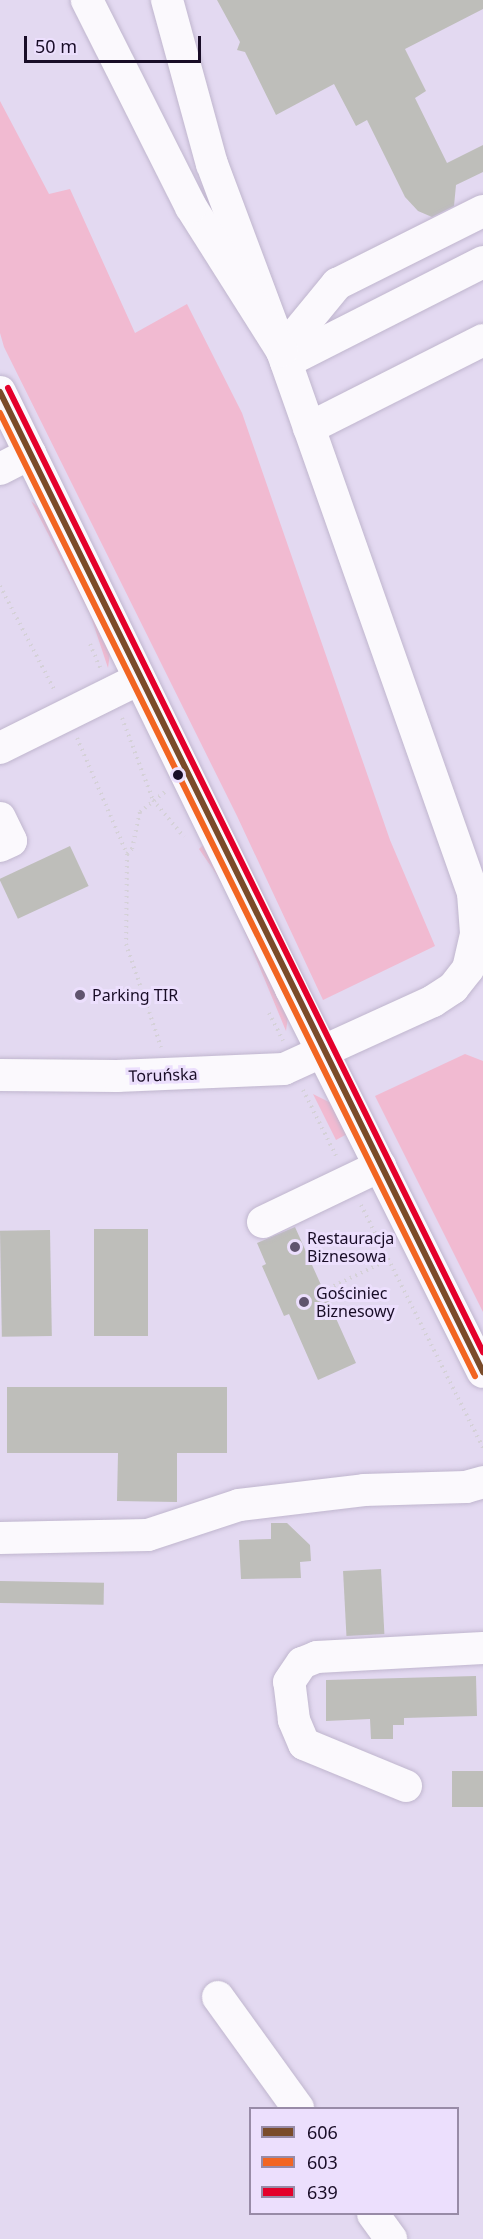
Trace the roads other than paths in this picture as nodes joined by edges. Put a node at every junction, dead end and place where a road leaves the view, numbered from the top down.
1 (87, 0) edge
2 (167, 0) edge
3 (483, 211) edge
4 (483, 262) edge
5 (483, 340) edge
6 (284, 356) junction
7 (0, 392) edge
8 (309, 429) junction
9 (30, 454) junction
10 (0, 469) edge
11 (139, 679) junction
12 (0, 748) edge
13 (0, 818) edge
14 (0, 846) edge
15 (323, 1054) junction
16 (0, 1075) edge
17 (380, 1166) junction
18 (264, 1222) dead end
19 (483, 1372) edge
20 (483, 1482) edge
21 (0, 1538) edge
22 (483, 1648) edge
23 (406, 1786) dead end
24 (218, 1997) dead end
25 (297, 2107) edge
26 (374, 2215) edge
27 (391, 2239) edge

1 - 6 street
2 - 6 street
3 - 6 street
4 - 6 street
5 - 8 street
6 - 8 street, Toruńska
7 - 9 street
8 - 15 street, Toruńska
9 - 10 street
9 - 11 street
11 - 12 street
11 - 15 street
13 - 14 street
15 - 16 street, Toruńska
15 - 17 street
17 - 18 street
17 - 19 street
20 - 21 street
22 - 23 street
24 - 25 street
26 - 27 street

